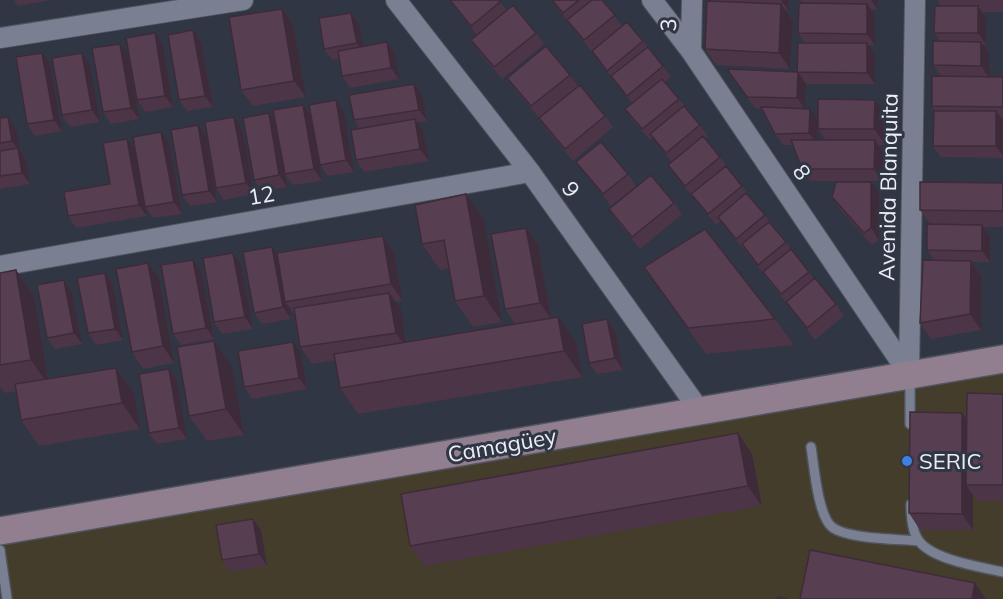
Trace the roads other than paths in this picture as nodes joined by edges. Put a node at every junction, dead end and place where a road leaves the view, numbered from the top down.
1 (243, 0) edge
2 (396, 0) edge
3 (652, 0) edge
4 (692, 0) edge
5 (915, 0) edge
6 (0, 38) edge
7 (691, 51) junction
8 (530, 172) junction
9 (0, 266) edge
10 (1003, 358) edge
11 (909, 374) junction
12 (700, 411) junction
13 (910, 434) edge
14 (811, 447) dead end
15 (911, 493) edge
16 (0, 531) edge
17 (919, 541) junction
18 (0, 550) edge
19 (1003, 573) edge
20 (7, 599) edge

1 - 6 street
2 - 8 street, 9
3 - 7 street, 8
4 - 7 street, 3
5 - 11 street, Avenida Blanquita
7 - 11 street, 8
8 - 9 street, 12
8 - 12 street, 9
10 - 11 main road, Camagüey
11 - 12 main road, Camagüey
11 - 13 lane
12 - 16 main road, Camagüey
14 - 17 lane
15 - 17 lane
17 - 19 lane
18 - 20 lane

